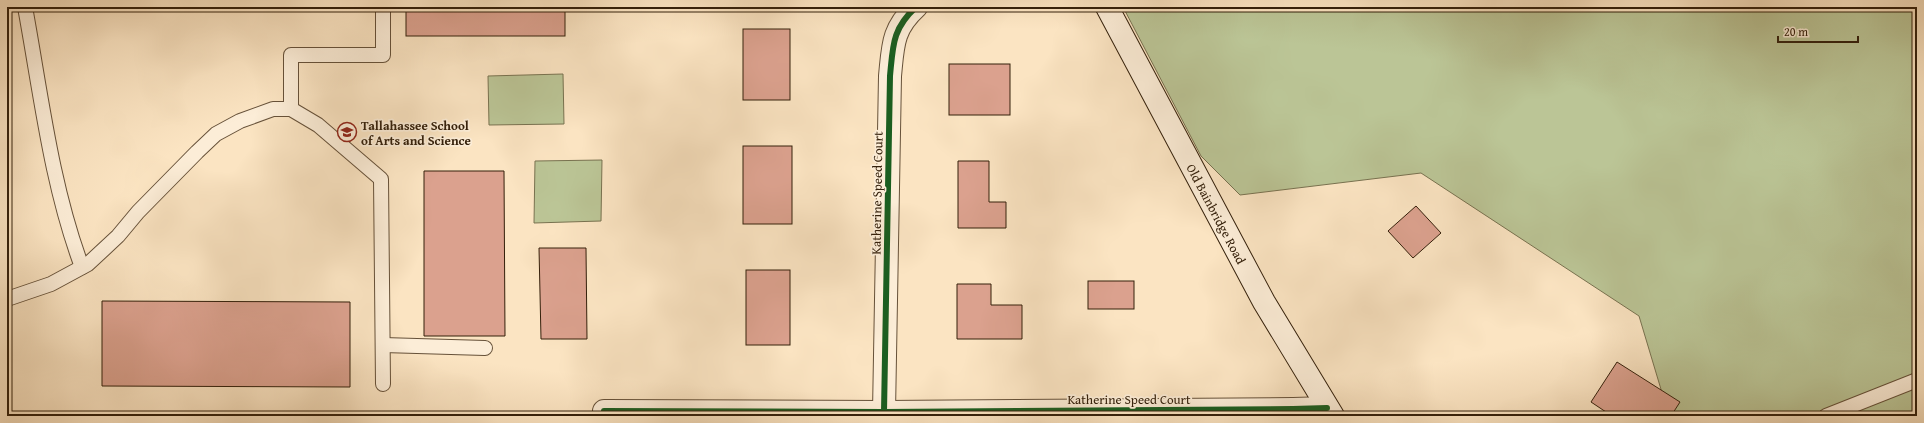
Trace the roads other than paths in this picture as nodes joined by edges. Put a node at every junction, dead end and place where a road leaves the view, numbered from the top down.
1 (25, 7) edge
2 (383, 7) edge
3 (916, 7) edge
4 (1107, 7) edge
5 (291, 108) junction
6 (82, 267) junction
7 (7, 299) edge
8 (383, 345) junction
9 (485, 348) dead end
10 (1917, 380) edge
11 (383, 384) dead end
12 (604, 411) dead end
13 (884, 412) junction
14 (1330, 412) edge
15 (1826, 416) edge

1 - 6 lane
2 - 5 lane
3 - 13 street, Katherine Speed Court
4 - 14 street, Old Bainbridge Road
5 - 6 lane
5 - 8 lane
6 - 7 lane
8 - 9 lane
8 - 11 lane
10 - 15 lane
12 - 13 street, Katherine Speed Court
13 - 14 street, Katherine Speed Court

